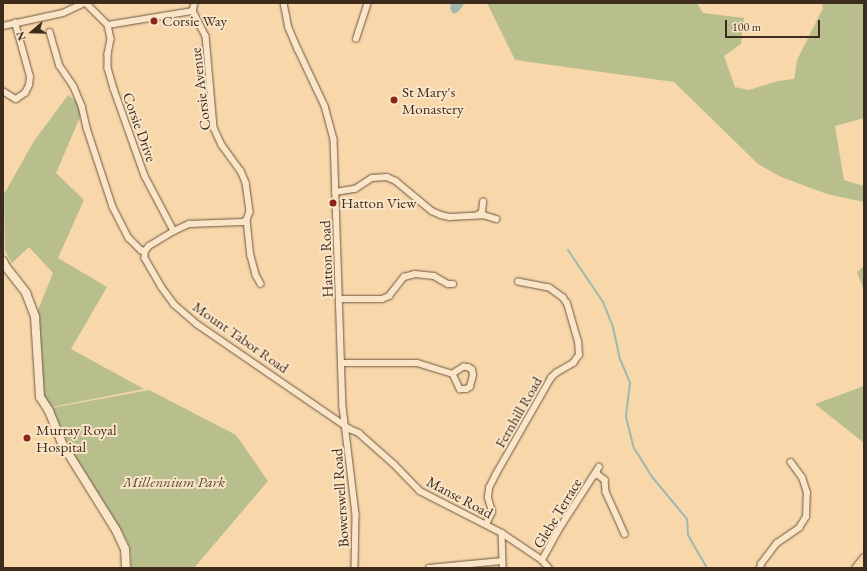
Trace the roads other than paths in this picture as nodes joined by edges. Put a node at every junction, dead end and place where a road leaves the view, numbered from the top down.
1 (85, 3) edge
2 (195, 3) edge
3 (284, 3) edge
4 (368, 3) edge
5 (193, 11) junction
6 (15, 24) junction
7 (108, 25) junction
8 (3, 26) edge
9 (50, 32) dead end
10 (356, 39) dead end
11 (3, 91) edge
12 (335, 192) junction
13 (483, 202) dead end
14 (478, 215) junction
15 (496, 219) dead end
16 (248, 220) junction
17 (174, 231) junction
18 (145, 251) junction
19 (3, 261) edge
20 (519, 282) dead end
21 (261, 284) dead end
22 (453, 284) dead end
23 (339, 299) junction
24 (341, 363) junction
25 (453, 374) dead end
26 (346, 427) junction
27 (791, 463) dead end
28 (600, 467) dead end
29 (593, 477) junction
30 (486, 524) junction
31 (502, 533) junction
32 (625, 534) dead end
33 (864, 558) edge
34 (542, 560) junction
35 (502, 561) junction
36 (126, 568) edge
37 (355, 568) edge
38 (429, 568) edge
39 (503, 568) edge
40 (549, 568) edge
41 (760, 568) edge
42 (856, 568) edge

1 - 6 street
1 - 7 street
2 - 5 street
3 - 12 street, Hatton Road
4 - 10 street
5 - 7 street
5 - 16 street, Corsie Avenue
6 - 8 street
6 - 11 street
7 - 17 street, Corsie Drive
9 - 18 street, Mount Tabor Road
12 - 14 street
12 - 23 street, Hatton Road
13 - 14 street
14 - 15 street
16 - 17 street
16 - 21 street, Corsie Avenue
17 - 18 street
18 - 26 street, Mount Tabor Road
19 - 36 street
20 - 30 street, Fernhill Road
22 - 23 street
23 - 24 street, Hatton Road
24 - 25 street
24 - 26 street, Hatton Road
26 - 30 street, Manse Road
26 - 37 street, Bowerswell Road
27 - 41 street
28 - 29 street, Glebe Terrace
29 - 32 street, Glebe Terrace
29 - 34 street, Glebe Terrace
30 - 31 street, Manse Road
31 - 34 street, Manse Road
31 - 35 street
33 - 42 main road
34 - 40 street, Manse Road
35 - 38 street
35 - 39 street

